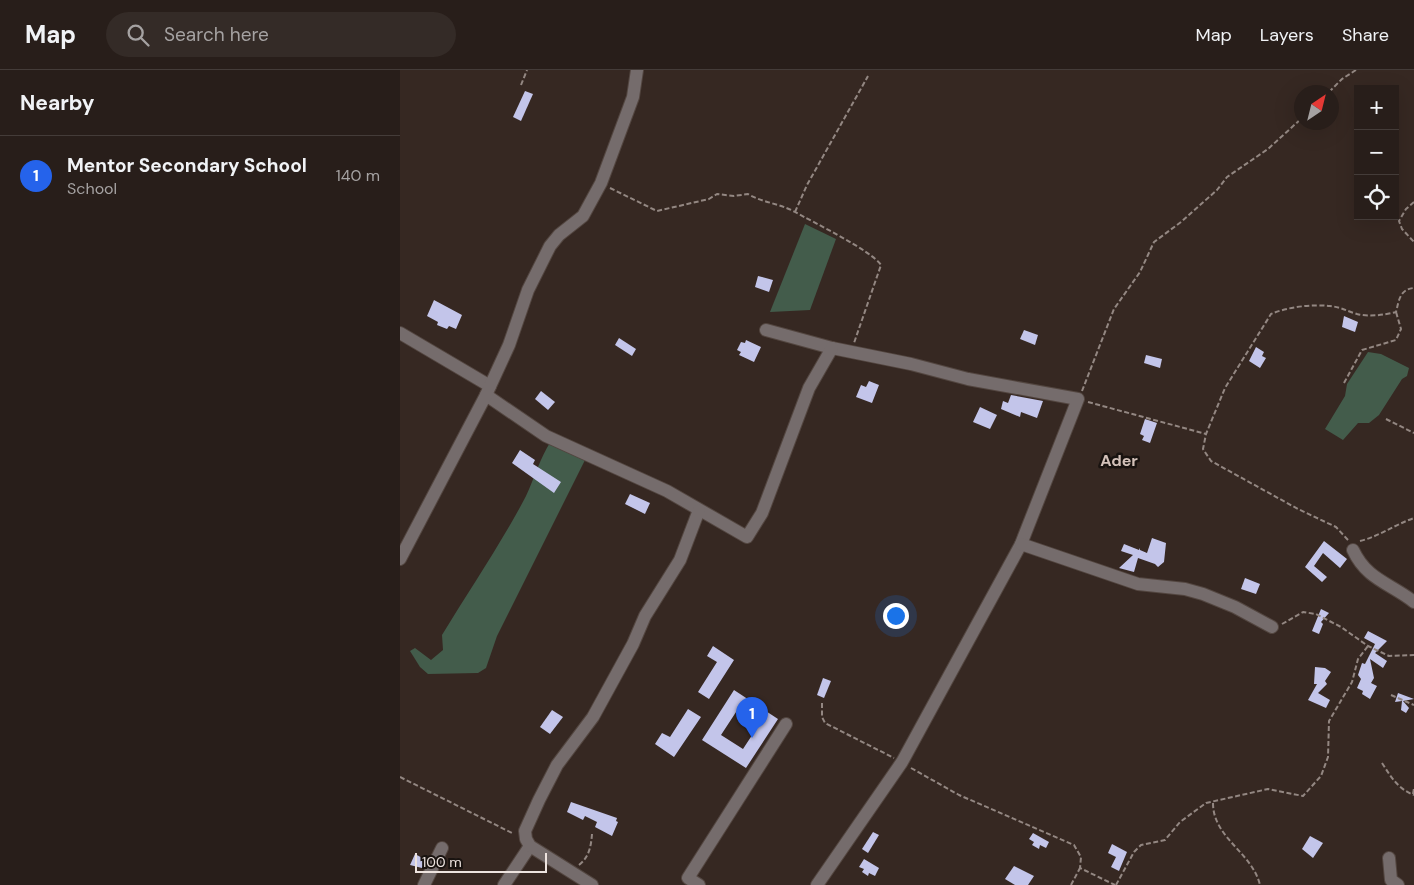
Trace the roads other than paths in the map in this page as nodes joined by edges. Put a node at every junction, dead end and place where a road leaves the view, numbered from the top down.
1 (637, 70) edge
2 (766, 330) dead end
3 (400, 334) edge
4 (832, 348) junction
5 (488, 391) junction
6 (699, 510) junction
7 (1021, 544) junction
8 (1353, 550) road end
9 (400, 559) edge
10 (1414, 602) edge
11 (1272, 627) road end
12 (786, 724) dead end
13 (528, 842) junction
14 (442, 848) dead end
15 (1389, 858) dead end
16 (424, 885) edge
17 (504, 885) edge
18 (592, 885) edge
19 (699, 885) edge
20 (817, 885) edge
21 (1398, 885) edge

1 - 5 street
2 - 4 street
3 - 5 street
4 - 6 street
4 - 7 street
5 - 6 street
5 - 9 street
6 - 13 street
7 - 11 street
7 - 20 street
8 - 10 street
12 - 19 street
13 - 17 street
13 - 18 street
14 - 16 street
15 - 21 street

